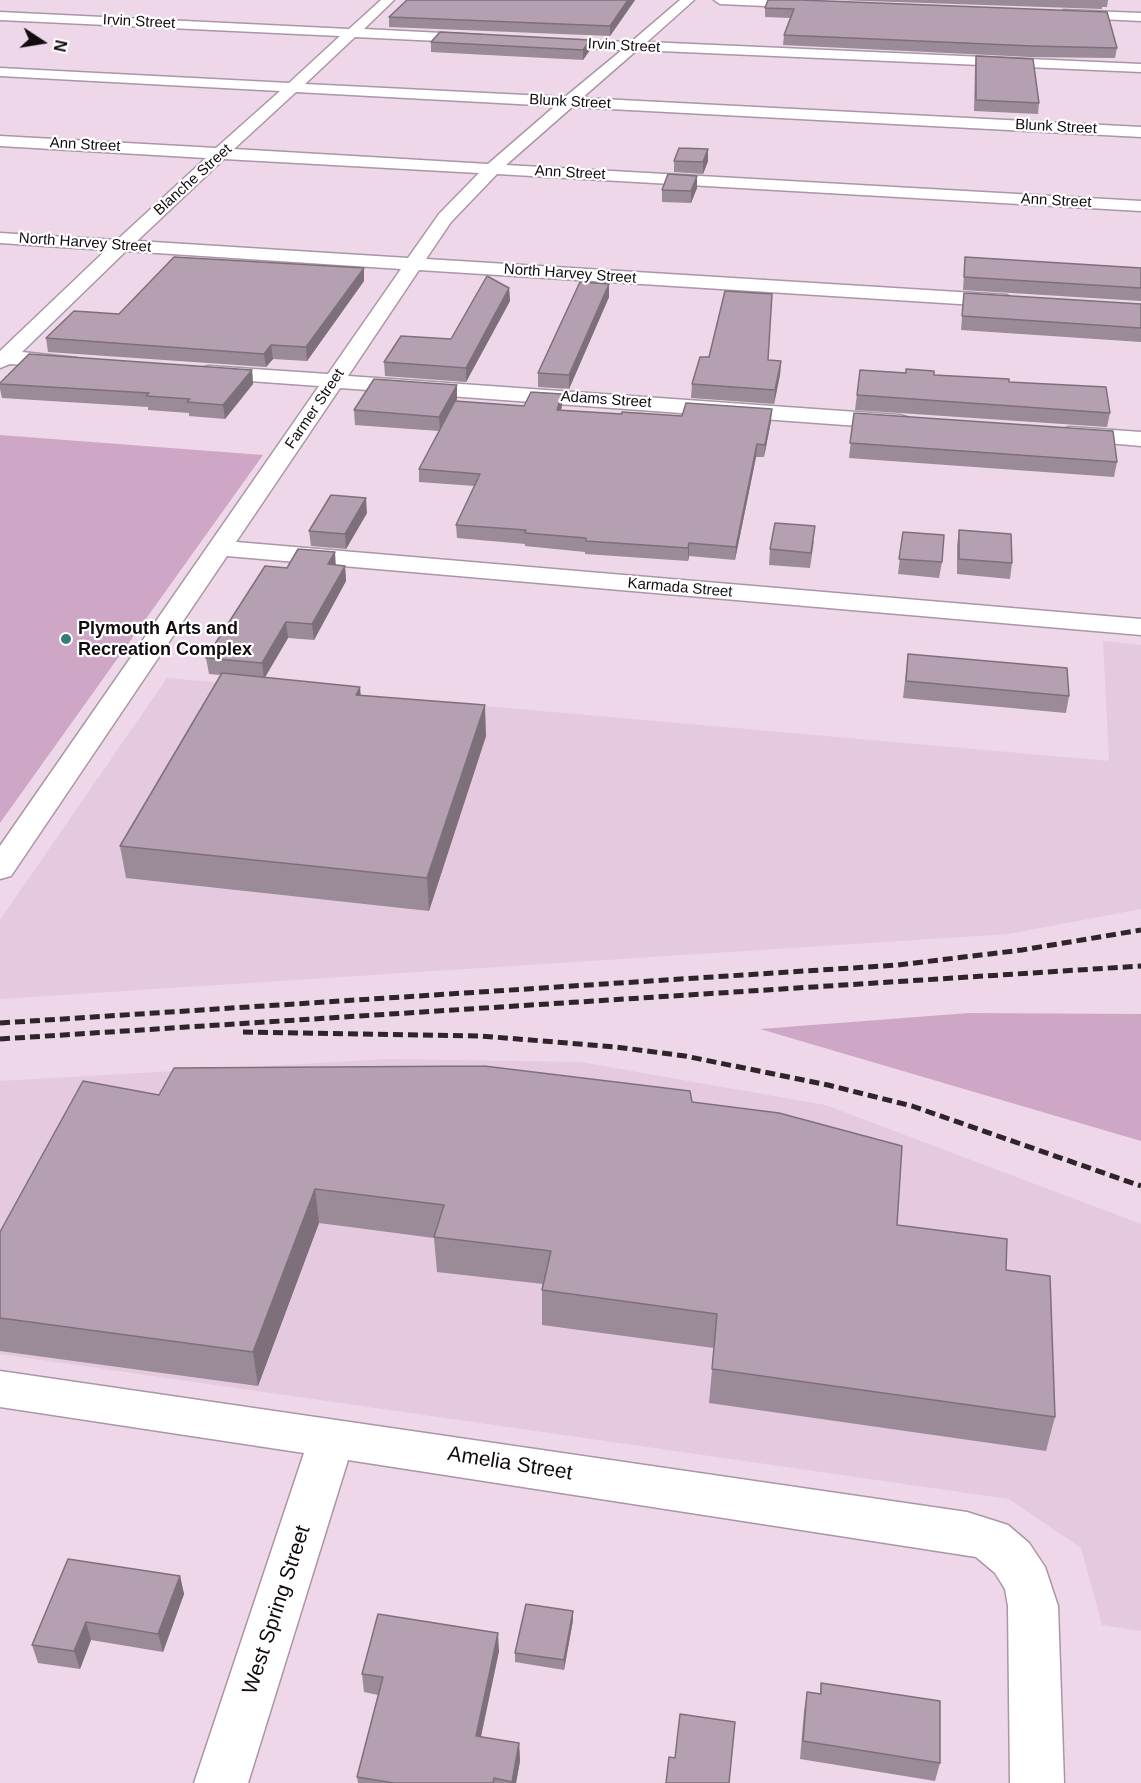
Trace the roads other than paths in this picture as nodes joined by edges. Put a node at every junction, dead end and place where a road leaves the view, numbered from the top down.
1 (388, 0) edge
2 (688, 0) edge
3 (720, 0) edge
4 (1136, 0) edge
5 (828, 4) edge
6 (1056, 13) edge
7 (0, 16) edge
8 (1141, 18) edge
9 (353, 32) junction
10 (492, 39) edge
11 (527, 41) edge
12 (632, 47) junction
13 (1141, 68) edge
14 (0, 72) edge
15 (293, 88) junction
16 (567, 102) junction
17 (1141, 132) edge
18 (0, 141) edge
19 (222, 153) junction
20 (491, 169) junction
21 (1141, 206) edge
22 (0, 238) edge
23 (123, 246) junction
24 (415, 264) junction
25 (1022, 302) edge
26 (2, 359) edge
27 (88, 363) edge
28 (182, 370) edge
29 (334, 381) junction
30 (916, 423) edge
31 (1046, 432) edge
32 (1141, 439) edge
33 (220, 548) junction
34 (1141, 627) edge
35 (0, 869) edge
36 (0, 1389) edge
37 (332, 1438) junction
38 (221, 1783) edge
39 (1037, 1783) edge

1 - 9 street, Blanche Street
2 - 12 street, Farmer Street
3 - 5 street
4 - 8 street
6 - 8 street
7 - 9 street, Irvin Street
9 - 10 street, Irvin Street
9 - 15 street, Blanche Street
11 - 12 street, Irvin Street
12 - 13 street, Irvin Street
12 - 16 street, Farmer Street
14 - 15 street, Blunk Street
15 - 16 street, Blunk Street
15 - 19 street, Blanche Street
16 - 17 street, Blunk Street
16 - 20 street, Farmer Street
18 - 19 street, Ann Street
19 - 20 street, Ann Street
19 - 23 street, Blanche Street
20 - 21 street, Ann Street
20 - 24 street, Farmer Street
22 - 23 street, North Harvey Street
23 - 24 street, North Harvey Street
23 - 26 street, Blanche Street
24 - 25 street, North Harvey Street
24 - 29 street, Farmer Street
26 - 27 street
28 - 29 street, Adams Street
29 - 30 street, Adams Street
29 - 33 street, Farmer Street
31 - 32 street
33 - 34 street, Karmada Street
33 - 35 street, Farmer Street
36 - 37 street, Amelia Street
37 - 38 street, West Spring Street
37 - 39 street, Amelia Street

